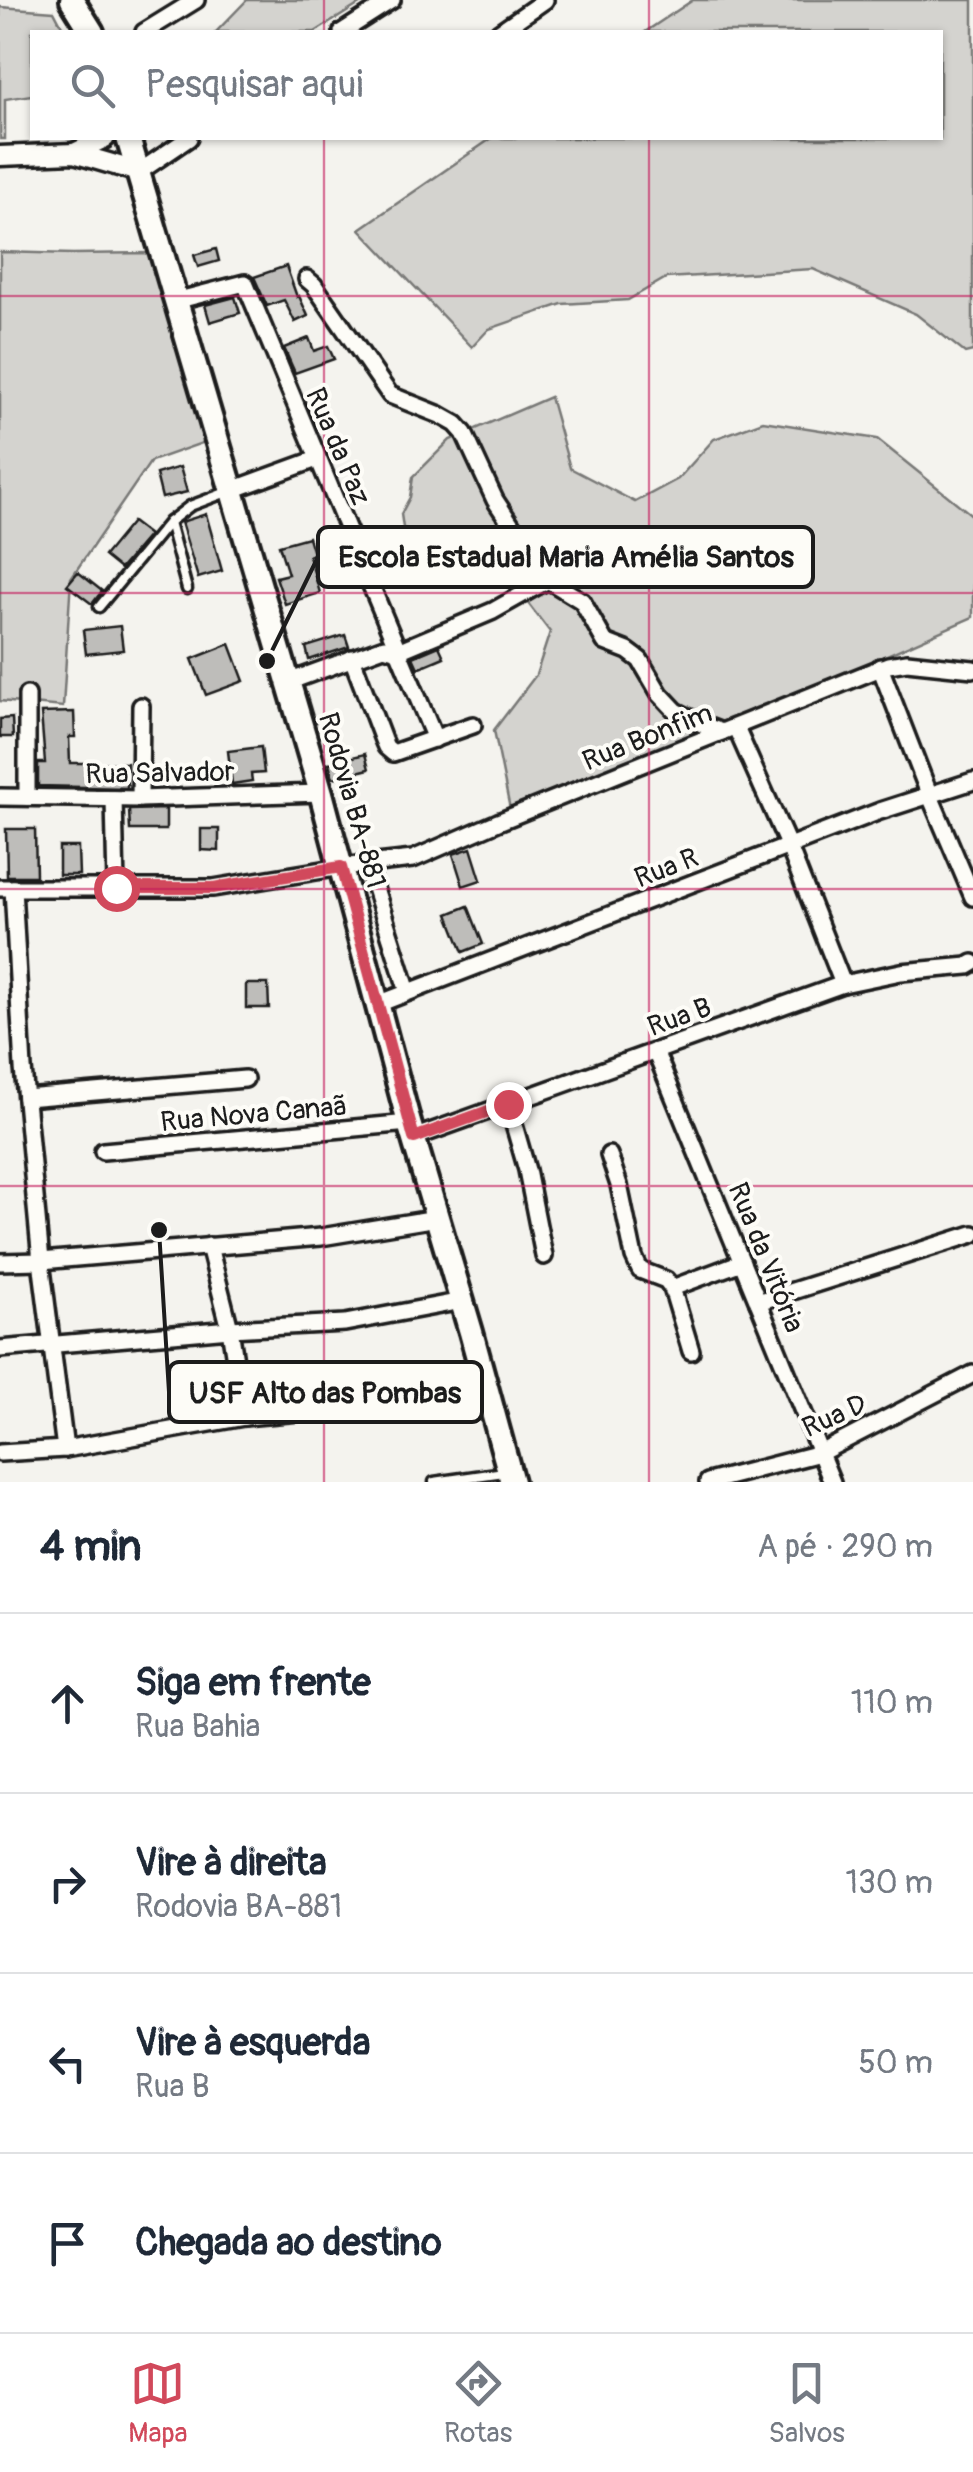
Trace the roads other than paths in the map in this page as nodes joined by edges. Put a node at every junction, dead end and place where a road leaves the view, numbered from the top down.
1 (72, 0) edge
2 (196, 0) edge
3 (392, 0) edge
4 (545, 0) edge
5 (91, 30) edge
6 (147, 30) edge
7 (345, 30) edge
8 (503, 30) edge
9 (101, 140) edge
10 (129, 140) edge
11 (187, 140) edge
12 (74, 153) junction
13 (0, 156) edge
14 (140, 172) junction
15 (308, 279) dead end
16 (175, 301) junction
17 (316, 459) junction
18 (232, 490) junction
19 (169, 522) junction
20 (548, 580) junction
21 (186, 590) dead end
22 (99, 607) dead end
23 (398, 651) junction
24 (352, 658) junction
25 (880, 667) junction
26 (973, 669) edge
27 (288, 682) junction
28 (28, 694) dead end
29 (142, 706) dead end
30 (474, 725) dead end
31 (729, 730) junction
32 (435, 739) junction
33 (973, 782) edge
34 (321, 794) junction
35 (930, 796) junction
36 (0, 797) edge
37 (27, 797) junction
38 (114, 799) junction
39 (140, 799) junction
40 (790, 846) junction
41 (368, 866) junction
42 (341, 867) junction
43 (6, 888) edge
44 (116, 888) junction
45 (973, 897) edge
46 (971, 966) edge
47 (843, 984) junction
48 (408, 992) junction
49 (378, 1004) junction
50 (655, 1052) junction
51 (245, 1079) dead end
52 (26, 1098) junction
53 (508, 1104) junction
54 (411, 1131) junction
55 (103, 1151) dead end
56 (609, 1155) dead end
57 (436, 1218) junction
58 (973, 1234) edge
59 (210, 1246) junction
60 (544, 1256) dead end
61 (41, 1261) junction
62 (0, 1262) edge
63 (742, 1262) junction
64 (672, 1288) junction
65 (462, 1301) junction
66 (758, 1302) junction
67 (230, 1329) junction
68 (52, 1346) junction
69 (0, 1350) edge
70 (691, 1351) dead end
71 (973, 1374) edge
72 (486, 1386) junction
73 (244, 1416) junction
74 (65, 1449) junction
75 (0, 1453) edge
76 (820, 1453) junction
77 (510, 1476) edge
78 (434, 1482) edge
79 (708, 1482) edge
80 (832, 1482) edge

1 - 5 main road
2 - 6 street
3 - 7 street
4 - 8 street
9 - 12 street
10 - 14 main road, Rodovia BA-881
11 - 14 street
12 - 13 street
12 - 14 street
14 - 16 main road, Rodovia BA-881
15 - 20 street
16 - 17 street, Rua da Paz
16 - 18 main road, Rodovia BA-881
17 - 18 street
17 - 23 street, Rua da Paz
18 - 19 lane
18 - 27 main road, Rodovia BA-881
19 - 21 lane
19 - 22 lane
20 - 23 street
20 - 31 street
23 - 24 street
23 - 32 street, Rua da Paz
24 - 27 street
24 - 32 street
25 - 26 street, Rua Bonfim
25 - 31 street, Rua Bonfim
25 - 35 street
27 - 34 main road, Rodovia BA-881
28 - 37 street
29 - 39 street
30 - 32 street
31 - 40 street
31 - 41 street, Rua Bonfim
33 - 35 street, Rua R
34 - 39 street, Rua Salvador
34 - 42 main road, Rodovia BA-881
35 - 40 street, Rua R
35 - 45 street
36 - 37 street, Rua Salvador
37 - 38 street, Rua Salvador
38 - 39 street, Rua Salvador
38 - 44 street
40 - 47 street
40 - 48 street, Rua R
41 - 42 street, Rua Bonfim
41 - 48 street
42 - 44 street, Rua Bonfim
42 - 49 main road, Rodovia BA-881
43 - 44 street, Rua Bonfim
43 - 52 street
46 - 47 street, Rua B
47 - 50 street, Rua B
48 - 49 street, Rua R
49 - 54 main road, Rodovia BA-881
50 - 53 street, Rua B
50 - 63 street, Rua da Vitória
51 - 52 street
52 - 61 street
53 - 54 street, Rua B
53 - 60 street
54 - 55 street, Rua Nova Canaã
54 - 57 main road, Rodovia BA-881
56 - 64 street
57 - 59 street
57 - 65 main road, Rodovia BA-881
58 - 66 street
59 - 61 street
59 - 67 street
61 - 62 street
61 - 68 street
63 - 64 street
63 - 66 street, Rua da Vitória
64 - 70 street
65 - 67 street
65 - 72 main road, Rodovia BA-881
66 - 76 street, Rua da Vitória
67 - 68 street
67 - 73 street
68 - 69 street
68 - 74 street
71 - 76 street, Rua D
72 - 73 street
72 - 77 main road, Rodovia BA-881
73 - 74 street
74 - 75 street
76 - 79 street, Rua D
76 - 80 street, Rua da Vitória
77 - 78 lane

